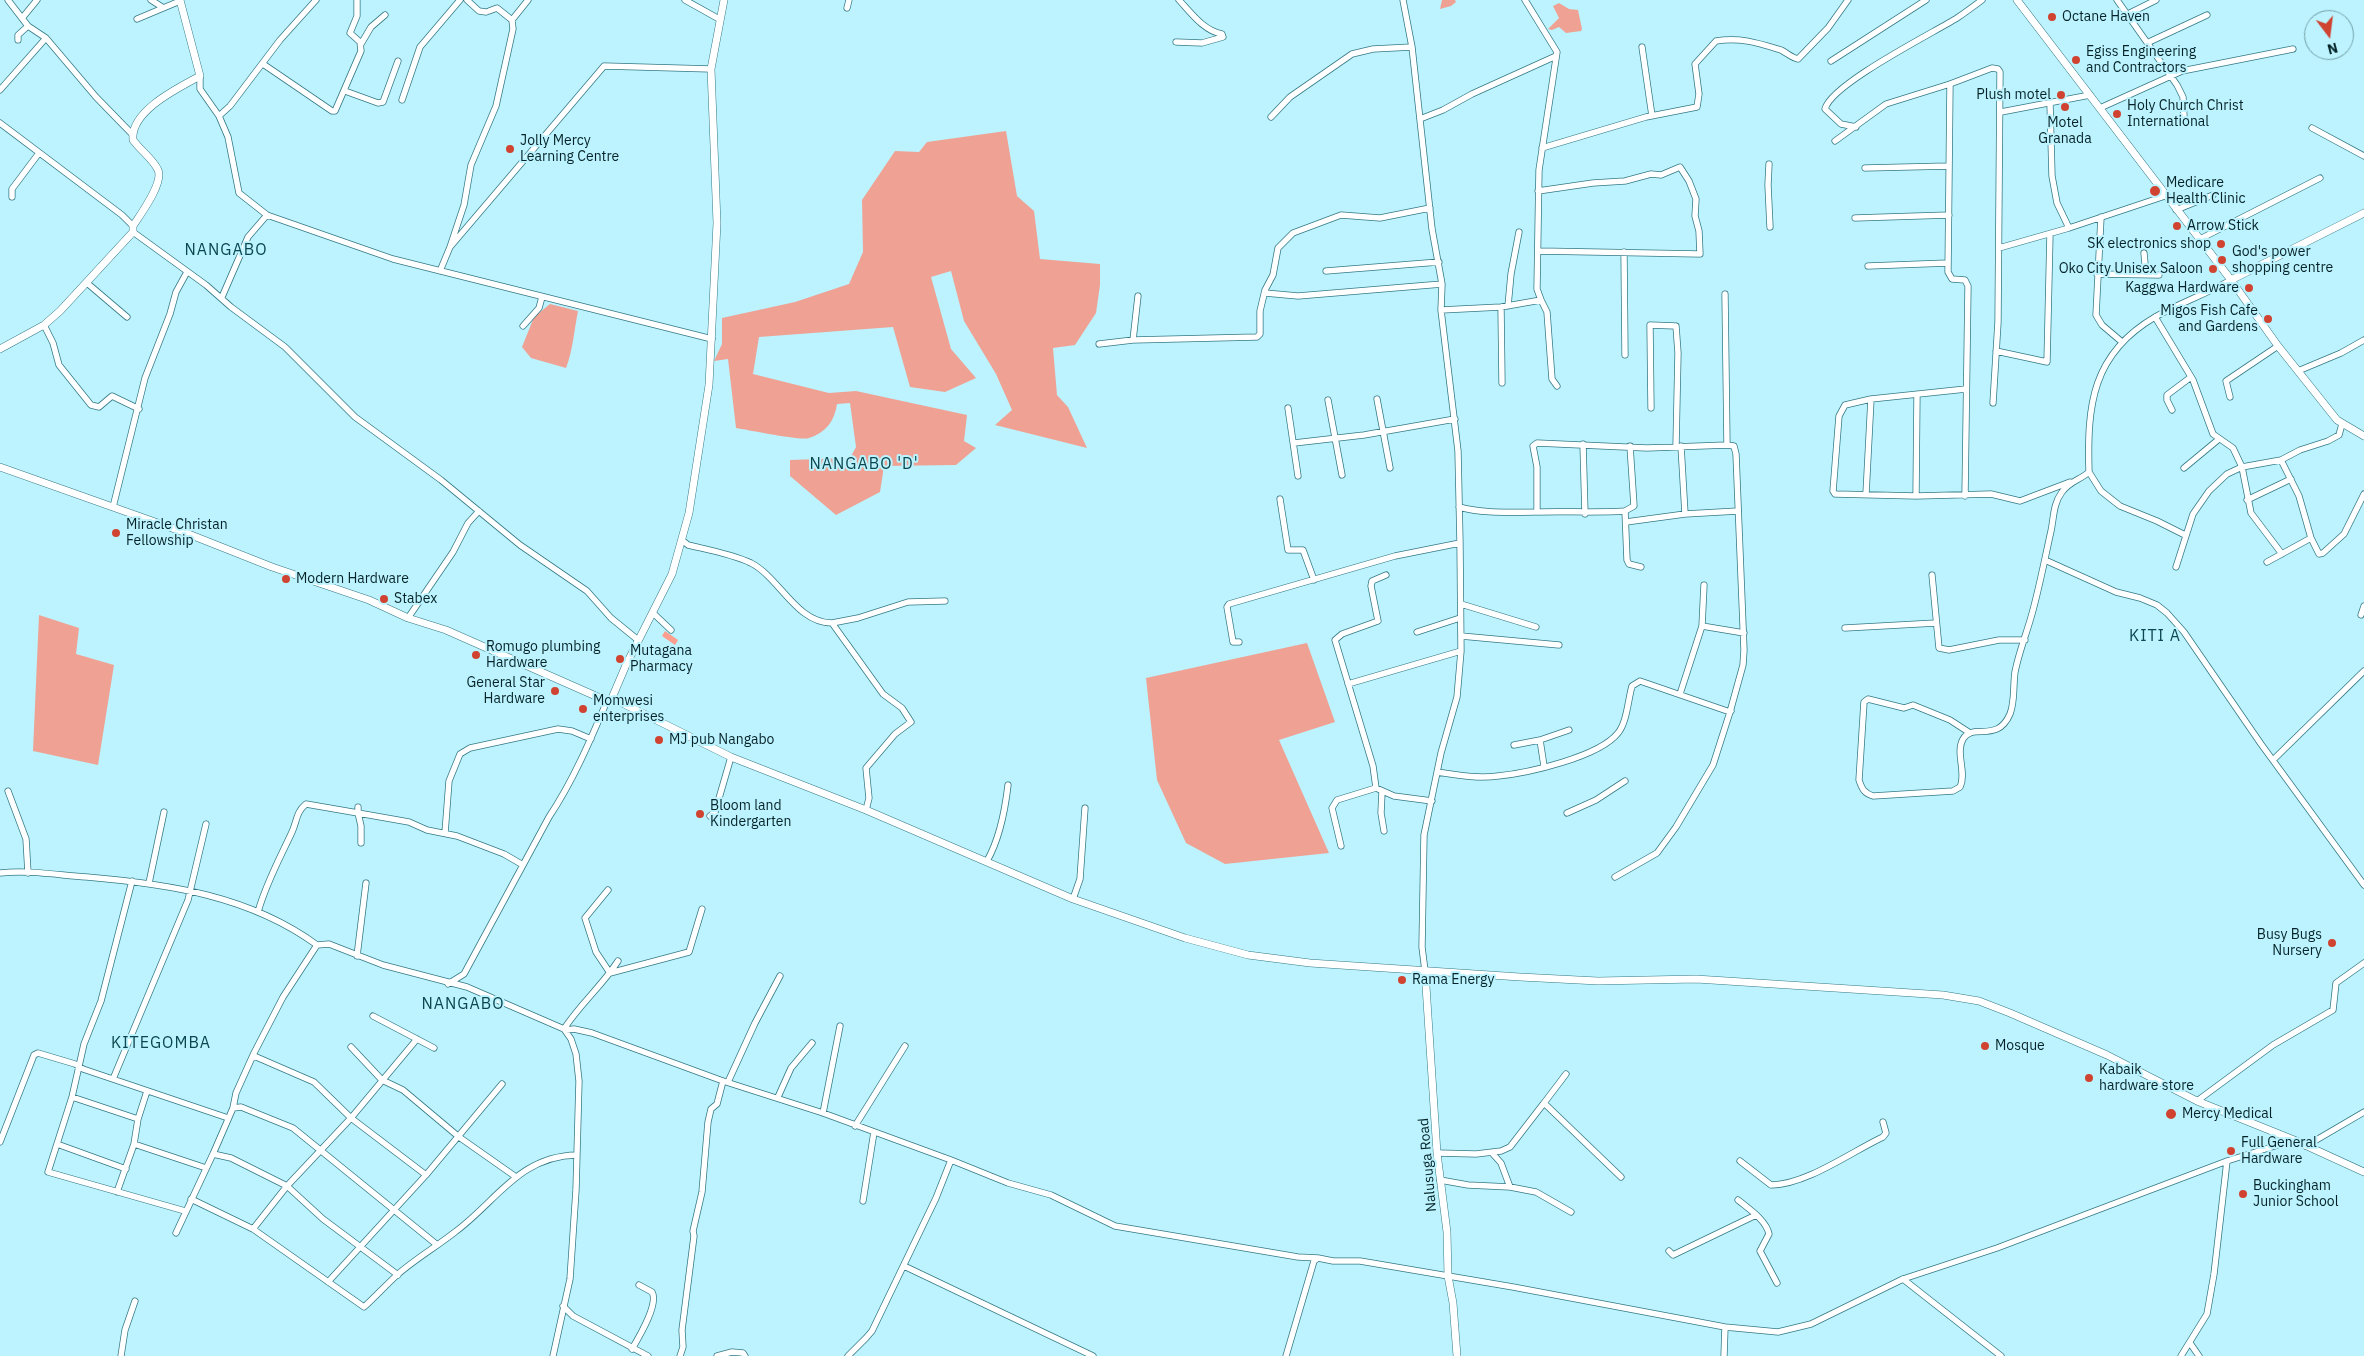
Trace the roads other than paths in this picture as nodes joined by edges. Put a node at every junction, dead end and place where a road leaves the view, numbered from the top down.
1 (8, 0) edge
2 (37, 0) edge
3 (151, 0) edge
4 (180, 0) edge
5 (316, 0) edge
6 (357, 0) edge
7 (460, 0) edge
8 (467, 0) edge
9 (528, 0) edge
10 (684, 0) edge
11 (724, 0) edge
12 (849, 0) edge
13 (1179, 0) edge
14 (1403, 0) edge
15 (1525, 0) edge
16 (1848, 0) edge
17 (1926, 0) edge
18 (1982, 0) edge
19 (2017, 0) edge
20 (2117, 0) edge
21 (2155, 0) edge
22 (162, 7) junction
23 (847, 8) dead end
24 (2128, 14) junction
25 (385, 15) dead end
26 (2207, 15) dead end
27 (23, 17) junction
28 (137, 19) dead end
29 (719, 19) junction
30 (512, 20) junction
31 (28, 26) junction
32 (46, 38) junction
33 (18, 40) dead end
34 (1176, 42) dead end
35 (2149, 42) junction
36 (361, 44) junction
37 (1412, 47) junction
38 (1642, 47) dead end
39 (2293, 49) dead end
40 (1556, 56) junction
41 (398, 61) dead end
42 (1831, 61) dead end
43 (263, 64) junction
44 (711, 69) junction
45 (200, 76) junction
46 (2169, 76) junction
47 (1950, 84) junction
48 (0, 90) edge
49 (345, 91) junction
50 (2090, 95) junction
51 (402, 100) dead end
52 (2050, 103) junction
53 (2100, 108) junction
54 (2001, 112) junction
55 (218, 116) junction
56 (1652, 116) junction
57 (1271, 117) dead end
58 (2184, 117) dead end
59 (1420, 119) junction
60 (0, 123) edge
61 (1856, 127) junction
62 (2312, 128) dead end
63 (132, 134) junction
64 (1834, 141) dead end
65 (1542, 148) junction
66 (39, 153) junction
67 (2364, 156) edge
68 (1769, 164) dead end
69 (1950, 166) junction
70 (1865, 168) dead end
71 (2320, 178) dead end
72 (1538, 191) junction
73 (2213, 194) dead end
74 (2165, 196) junction
75 (12, 197) dead end
76 (1430, 208) junction
77 (2176, 210) junction
78 (2364, 213) edge
79 (267, 215) junction
80 (1949, 215) junction
81 (2101, 217) junction
82 (1855, 218) dead end
83 (1770, 227) dead end
84 (2069, 228) junction
85 (133, 229) junction
86 (1519, 232) dead end
87 (2050, 234) junction
88 (2200, 239) junction
89 (450, 247) junction
90 (1999, 248) junction
91 (1539, 251) junction
92 (1624, 252) junction
93 (2144, 253) dead end
94 (1439, 262) junction
95 (1948, 263) junction
96 (1868, 266) dead end
97 (440, 271) junction
98 (1326, 271) dead end
99 (187, 272) junction
100 (2098, 274) junction
101 (2146, 275) junction
102 (2159, 275) dead end
103 (2231, 280) junction
104 (88, 283) junction
105 (1442, 284) junction
106 (1265, 293) junction
107 (1725, 294) dead end
108 (1138, 296) dead end
109 (222, 297) junction
110 (542, 297) junction
111 (1541, 300) junction
112 (1508, 306) junction
113 (1501, 307) junction
114 (1442, 310) junction
115 (127, 317) dead end
116 (2155, 317) junction
117 (44, 325) junction
118 (523, 326) dead end
119 (712, 339) junction
120 (1133, 340) junction
121 (2364, 340) edge
122 (2122, 342) junction
123 (1100, 344) dead end
124 (2278, 346) junction
125 (0, 349) edge
126 (1996, 351) junction
127 (1625, 355) dead end
128 (2298, 371) junction
129 (2191, 377) junction
130 (1502, 383) dead end
131 (1557, 386) dead end
132 (1966, 390) junction
133 (1917, 395) junction
134 (2230, 396) dead end
135 (1377, 399) dead end
136 (1872, 399) junction
137 (1328, 400) dead end
138 (1992, 403) dead end
139 (1288, 408) dead end
140 (1651, 408) dead end
141 (139, 409) junction
142 (2172, 410) dead end
143 (1454, 419) junction
144 (2342, 424) junction
145 (1383, 431) junction
146 (2364, 436) edge
147 (1335, 439) junction
148 (2219, 439) junction
149 (1294, 443) junction
150 (1583, 444) junction
151 (1727, 445) junction
152 (1630, 446) junction
153 (1678, 446) junction
154 (2280, 460) junction
155 (0, 466) edge
156 (2242, 467) junction
157 (1390, 468) dead end
158 (2184, 468) dead end
159 (2089, 472) junction
160 (1342, 474) dead end
161 (1298, 476) dead end
162 (2291, 479) junction
163 (2072, 481) junction
164 (1866, 494) junction
165 (2364, 494) edge
166 (1916, 496) junction
167 (1965, 496) junction
168 (1280, 500) dead end
169 (2247, 500) junction
170 (113, 507) junction
171 (1459, 507) junction
172 (479, 510) junction
173 (1625, 511) junction
174 (1738, 511) junction
175 (1537, 512) junction
176 (1585, 514) junction
177 (1684, 514) junction
178 (1626, 522) junction
179 (2185, 535) junction
180 (2311, 538) junction
181 (682, 540) junction
182 (1460, 544) junction
183 (2282, 554) junction
184 (2044, 560) junction
185 (2268, 562) dead end
186 (1641, 567) dead end
187 (2176, 567) dead end
188 (1386, 575) dead end
189 (1932, 575) dead end
190 (1314, 580) junction
191 (1704, 585) dead end
192 (945, 601) dead end
193 (1461, 604) junction
194 (2364, 606) edge
195 (653, 613) junction
196 (2361, 616) dead end
197 (408, 618) junction
198 (1460, 618) junction
199 (832, 623) junction
200 (1936, 623) junction
201 (1702, 626) junction
202 (1536, 627) dead end
203 (1845, 628) dead end
204 (671, 630) dead end
205 (1417, 632) dead end
206 (1744, 633) junction
207 (1461, 636) junction
208 (638, 640) junction
209 (2025, 640) junction
210 (1226, 643) dead end
211 (1559, 645) dead end
212 (1461, 651) junction
213 (2364, 671) edge
214 (1348, 684) junction
215 (1680, 694) junction
216 (610, 699) junction
217 (1734, 704) dead end
218 (1730, 712) junction
219 (1569, 730) dead end
220 (1970, 733) junction
221 (591, 739) junction
222 (1540, 740) junction
223 (1514, 745) dead end
224 (730, 757) junction
225 (2272, 760) junction
226 (1544, 766) junction
227 (1437, 772) junction
228 (1625, 781) dead end
229 (1008, 785) dead end
230 (1376, 788) junction
231 (8, 791) dead end
232 (1382, 792) junction
233 (1432, 801) junction
234 (1085, 808) dead end
235 (358, 810) junction
236 (866, 810) junction
237 (164, 812) dead end
238 (1567, 813) dead end
239 (710, 816) dead end
240 (206, 824) dead end
241 (1384, 831) dead end
242 (445, 833) junction
243 (361, 844) dead end
244 (1341, 846) dead end
245 (987, 861) junction
246 (523, 865) junction
247 (0, 873) edge
248 (28, 873) junction
249 (1615, 877) dead end
250 (132, 881) junction
251 (149, 883) junction
252 (366, 883) dead end
253 (2364, 885) edge
254 (190, 890) junction
255 (608, 890) dead end
256 (1073, 899) junction
257 (702, 909) dead end
258 (258, 912) junction
259 (317, 945) junction
260 (357, 956) junction
261 (618, 961) dead end
262 (2364, 963) edge
263 (1425, 970) junction
264 (610, 973) junction
265 (464, 974) junction
266 (780, 976) dead end
267 (448, 984) junction
268 (467, 987) junction
269 (373, 1016) dead end
270 (840, 1026) dead end
271 (565, 1030) junction
272 (417, 1039) junction
273 (812, 1042) dead end
274 (905, 1046) dead end
275 (351, 1047) dead end
276 (434, 1048) dead end
277 (254, 1056) junction
278 (79, 1067) junction
279 (1566, 1074) dead end
280 (113, 1079) junction
281 (382, 1080) junction
282 (726, 1081) junction
283 (502, 1084) dead end
284 (147, 1091) junction
285 (72, 1098) junction
286 (778, 1098) junction
287 (2197, 1101) junction
288 (1544, 1103) junction
289 (233, 1108) junction
290 (2364, 1112) edge
291 (823, 1113) junction
292 (228, 1118) junction
293 (351, 1118) junction
294 (138, 1119) junction
295 (1883, 1122) dead end
296 (855, 1126) junction
297 (874, 1132) junction
298 (459, 1137) junction
299 (2294, 1140) junction
300 (0, 1142) edge
301 (57, 1144) junction
302 (134, 1144) junction
303 (2306, 1146) junction
304 (321, 1150) junction
305 (1437, 1153) junction
306 (1492, 1153) junction
307 (214, 1154) junction
308 (577, 1155) junction
309 (951, 1160) junction
310 (1740, 1161) dead end
311 (2227, 1161) junction
312 (206, 1168) junction
313 (126, 1169) junction
314 (2364, 1172) edge
315 (426, 1176) junction
316 (516, 1177) junction
317 (1621, 1177) dead end
318 (1440, 1180) junction
319 (287, 1186) junction
320 (1510, 1187) junction
321 (117, 1192) junction
322 (191, 1199) junction
323 (1738, 1200) dead end
324 (863, 1201) dead end
325 (185, 1211) junction
326 (392, 1211) junction
327 (1571, 1212) dead end
328 (1756, 1215) junction
329 (253, 1229) junction
330 (176, 1233) dead end
331 (436, 1244) junction
332 (361, 1246) junction
333 (1669, 1251) dead end
334 (1318, 1258) junction
335 (904, 1266) junction
336 (398, 1275) junction
337 (1448, 1276) junction
338 (1903, 1279) junction
339 (328, 1282) junction
340 (1776, 1283) dead end
341 (639, 1285) dead end
342 (135, 1301) dead end
343 (563, 1306) junction
344 (1725, 1327) junction
345 (2190, 1343) junction
346 (632, 1349) junction
347 (852, 1355) edge
348 (121, 1356) edge
349 (553, 1356) edge
350 (648, 1356) edge
351 (680, 1356) edge
352 (717, 1356) edge
353 (745, 1356) edge
354 (1093, 1356) edge
355 (1286, 1356) edge
356 (1457, 1356) edge
357 (1724, 1356) edge
358 (2001, 1356) edge
359 (2181, 1356) edge
360 (2199, 1356) edge

1 - 27 street
2 - 27 street
3 - 22 street
4 - 22 street
4 - 45 street
5 - 43 street
6 - 36 street
7 - 51 street
8 - 30 street
9 - 30 street
10 - 29 street
11 - 29 street
12 - 23 street
13 - 34 street
14 - 37 street
15 - 40 street
16 - 56 street
17 - 42 street
18 - 61 street
19 - 50 street
20 - 24 street
21 - 24 street
22 - 28 street
24 - 35 street
25 - 36 street
26 - 35 street
27 - 31 street
29 - 44 street
30 - 89 street
31 - 32 street
31 - 33 street
32 - 48 street
32 - 63 street
35 - 46 street
36 - 49 street
37 - 57 street
37 - 59 street
38 - 56 street
39 - 46 street
40 - 59 street
40 - 65 street
41 - 49 street
43 - 49 street
43 - 55 street
44 - 89 street
44 - 119 street
45 - 55 street
45 - 63 street
46 - 53 street
46 - 58 street
47 - 54 street
47 - 61 street
47 - 69 street
50 - 52 street
50 - 53 street
52 - 54 street
52 - 84 street
53 - 74 street
54 - 90 street
55 - 79 street
56 - 65 street
59 - 76 street
60 - 66 street
61 - 64 street
62 - 67 street
63 - 85 street
65 - 72 street
66 - 75 street
66 - 85 street
68 - 83 street
69 - 70 street
69 - 80 street
71 - 88 street
72 - 91 street
72 - 92 street
73 - 77 street
74 - 77 street
74 - 81 street
76 - 94 street
76 - 106 street
77 - 88 street
78 - 103 street
79 - 97 street
79 - 109 street
80 - 82 street
80 - 95 street
81 - 84 street
81 - 100 street
84 - 87 street
85 - 99 street
85 - 104 street
86 - 112 street
87 - 90 street
87 - 126 street
88 - 103 street
89 - 97 street
90 - 126 street
91 - 92 street
91 - 111 street
92 - 127 street
93 - 101 street
94 - 98 street
94 - 105 street
95 - 96 street
95 - 132 street
97 - 110 street
99 - 109 street
99 - 141 street
100 - 101 street
100 - 122 street
101 - 102 street
103 - 116 street
103 - 124 street
104 - 115 street
104 - 117 street
105 - 106 street
105 - 114 street
106 - 120 street
107 - 151 street
108 - 120 street
109 - 172 street
110 - 118 street
110 - 119 street
111 - 112 street
111 - 131 street
112 - 113 street
113 - 114 street
113 - 130 street
114 - 143 street
116 - 122 street
116 - 129 street
117 - 125 street
117 - 141 street
119 - 181 street
120 - 123 street
121 - 128 street
122 - 159 street
124 - 128 street
124 - 134 street
126 - 138 street
128 - 144 street
129 - 142 street
129 - 148 street
132 - 133 street
132 - 167 street
133 - 136 street
133 - 166 street
135 - 145 street
136 - 164 street
136 - 164 street
137 - 147 street
139 - 149 street
140 - 153 street
141 - 170 street
143 - 145 street
143 - 171 street
144 - 146 street
144 - 154 street
145 - 147 street
145 - 157 street
147 - 149 street
147 - 160 street
148 - 156 street
148 - 158 street
149 - 161 street
150 - 152 street
150 - 175 street
150 - 176 street
151 - 153 street
151 - 174 street
152 - 153 street
152 - 173 street
153 - 177 street
154 - 156 street
154 - 162 street
155 - 170 street
156 - 169 street
156 - 179 street
159 - 163 street
159 - 179 street
162 - 169 street
162 - 180 street
163 - 167 street
163 - 184 street
164 - 166 street
165 - 180 street
166 - 167 street
168 - 190 street
169 - 183 street
170 - 197 street
171 - 175 street
171 - 182 street
172 - 197 street
172 - 208 street
173 - 176 street
173 - 178 street
174 - 177 street
174 - 206 street
175 - 176 street
177 - 178 street
178 - 186 street
179 - 187 street
180 - 183 street
181 - 195 street
181 - 199 street
182 - 190 street
182 - 193 street
183 - 185 street
184 - 209 street
184 - 225 street
188 - 214 street
189 - 200 street
190 - 210 street
191 - 201 street
192 - 199 street
193 - 198 street
193 - 202 street
194 - 196 street
195 - 204 street
195 - 208 street
197 - 216 street
198 - 205 street
198 - 207 street
199 - 236 street
200 - 203 street
200 - 209 street
201 - 206 street
201 - 215 street
206 - 218 street
207 - 211 street
207 - 212 street
208 - 216 street
209 - 220 street
212 - 214 street
212 - 227 street
213 - 225 street
214 - 230 street
215 - 218 street
215 - 226 street
216 - 221 street
216 - 224 street
217 - 218 street
218 - 249 street
219 - 222 street
220 - 220 street
221 - 242 street
221 - 246 street
222 - 223 street
222 - 226 street
224 - 236 street
224 - 239 street
225 - 253 street
226 - 227 street
227 - 233 street
228 - 238 street
229 - 245 street
230 - 232 street
230 - 244 street
231 - 248 street
232 - 233 street
232 - 241 street
233 - 263 street
234 - 256 street
235 - 242 street
235 - 243 street
235 - 258 street
236 - 245 street
237 - 251 street
240 - 254 street
242 - 246 street
245 - 256 street
246 - 265 street
247 - 248 street
248 - 250 street
250 - 251 street
250 - 278 street
251 - 254 street
252 - 260 street
254 - 258 street
254 - 280 street
255 - 264 street
256 - 263 street
257 - 264 street
258 - 259 street
259 - 260 street
259 - 277 street
260 - 267 street
261 - 264 street
262 - 287 street
263 - 287 street
263 - 305 street, Nalusuga Road
264 - 271 street
265 - 267 street
265 - 268 street
266 - 282 street
267 - 268 street
268 - 271 street
269 - 272 street
270 - 291 street
271 - 282 street
271 - 308 street
272 - 276 street
272 - 281 street
273 - 286 street
274 - 296 street
275 - 281 street
277 - 289 street
277 - 293 street
278 - 280 street
278 - 285 street
278 - 300 street
279 - 288 street
280 - 284 street
281 - 293 street
281 - 298 street
282 - 286 street
282 - 351 street
283 - 298 street
284 - 292 street
284 - 294 street
285 - 294 street
285 - 301 street
286 - 291 street
287 - 299 street
288 - 306 street
288 - 317 street
289 - 292 street
289 - 304 street
290 - 303 street
291 - 296 street
292 - 307 street
293 - 304 street
293 - 315 street
294 - 302 street
295 - 310 street
296 - 297 street
297 - 309 street
297 - 324 street
298 - 315 street
298 - 316 street
299 - 303 street
299 - 311 street
301 - 313 street
301 - 321 street
302 - 312 street
302 - 313 street
303 - 314 street
304 - 319 street
304 - 326 street
305 - 306 street
305 - 318 street, Nalusuga Road
306 - 320 street
307 - 312 street
307 - 319 street
308 - 316 street
308 - 343 street
309 - 334 street
309 - 335 street
311 - 338 street
311 - 345 street
312 - 322 street
313 - 321 street
315 - 326 street
316 - 331 street
318 - 320 street
318 - 337 street, Nalusuga Road
319 - 329 street
319 - 332 street
320 - 327 street
321 - 325 street
322 - 325 street
322 - 329 street
323 - 328 street
325 - 330 street
326 - 331 street
326 - 332 street
328 - 333 street
328 - 340 street
329 - 339 street
331 - 336 street
332 - 336 street
332 - 339 street
334 - 337 street
334 - 355 street
335 - 347 street
335 - 354 street
336 - 339 street
337 - 344 street
337 - 356 street, Nalusuga Road
338 - 344 street
338 - 358 street
341 - 346 street
342 - 348 street
343 - 346 street
343 - 349 street
344 - 357 street
345 - 359 street
345 - 360 street
346 - 350 street
352 - 353 street

